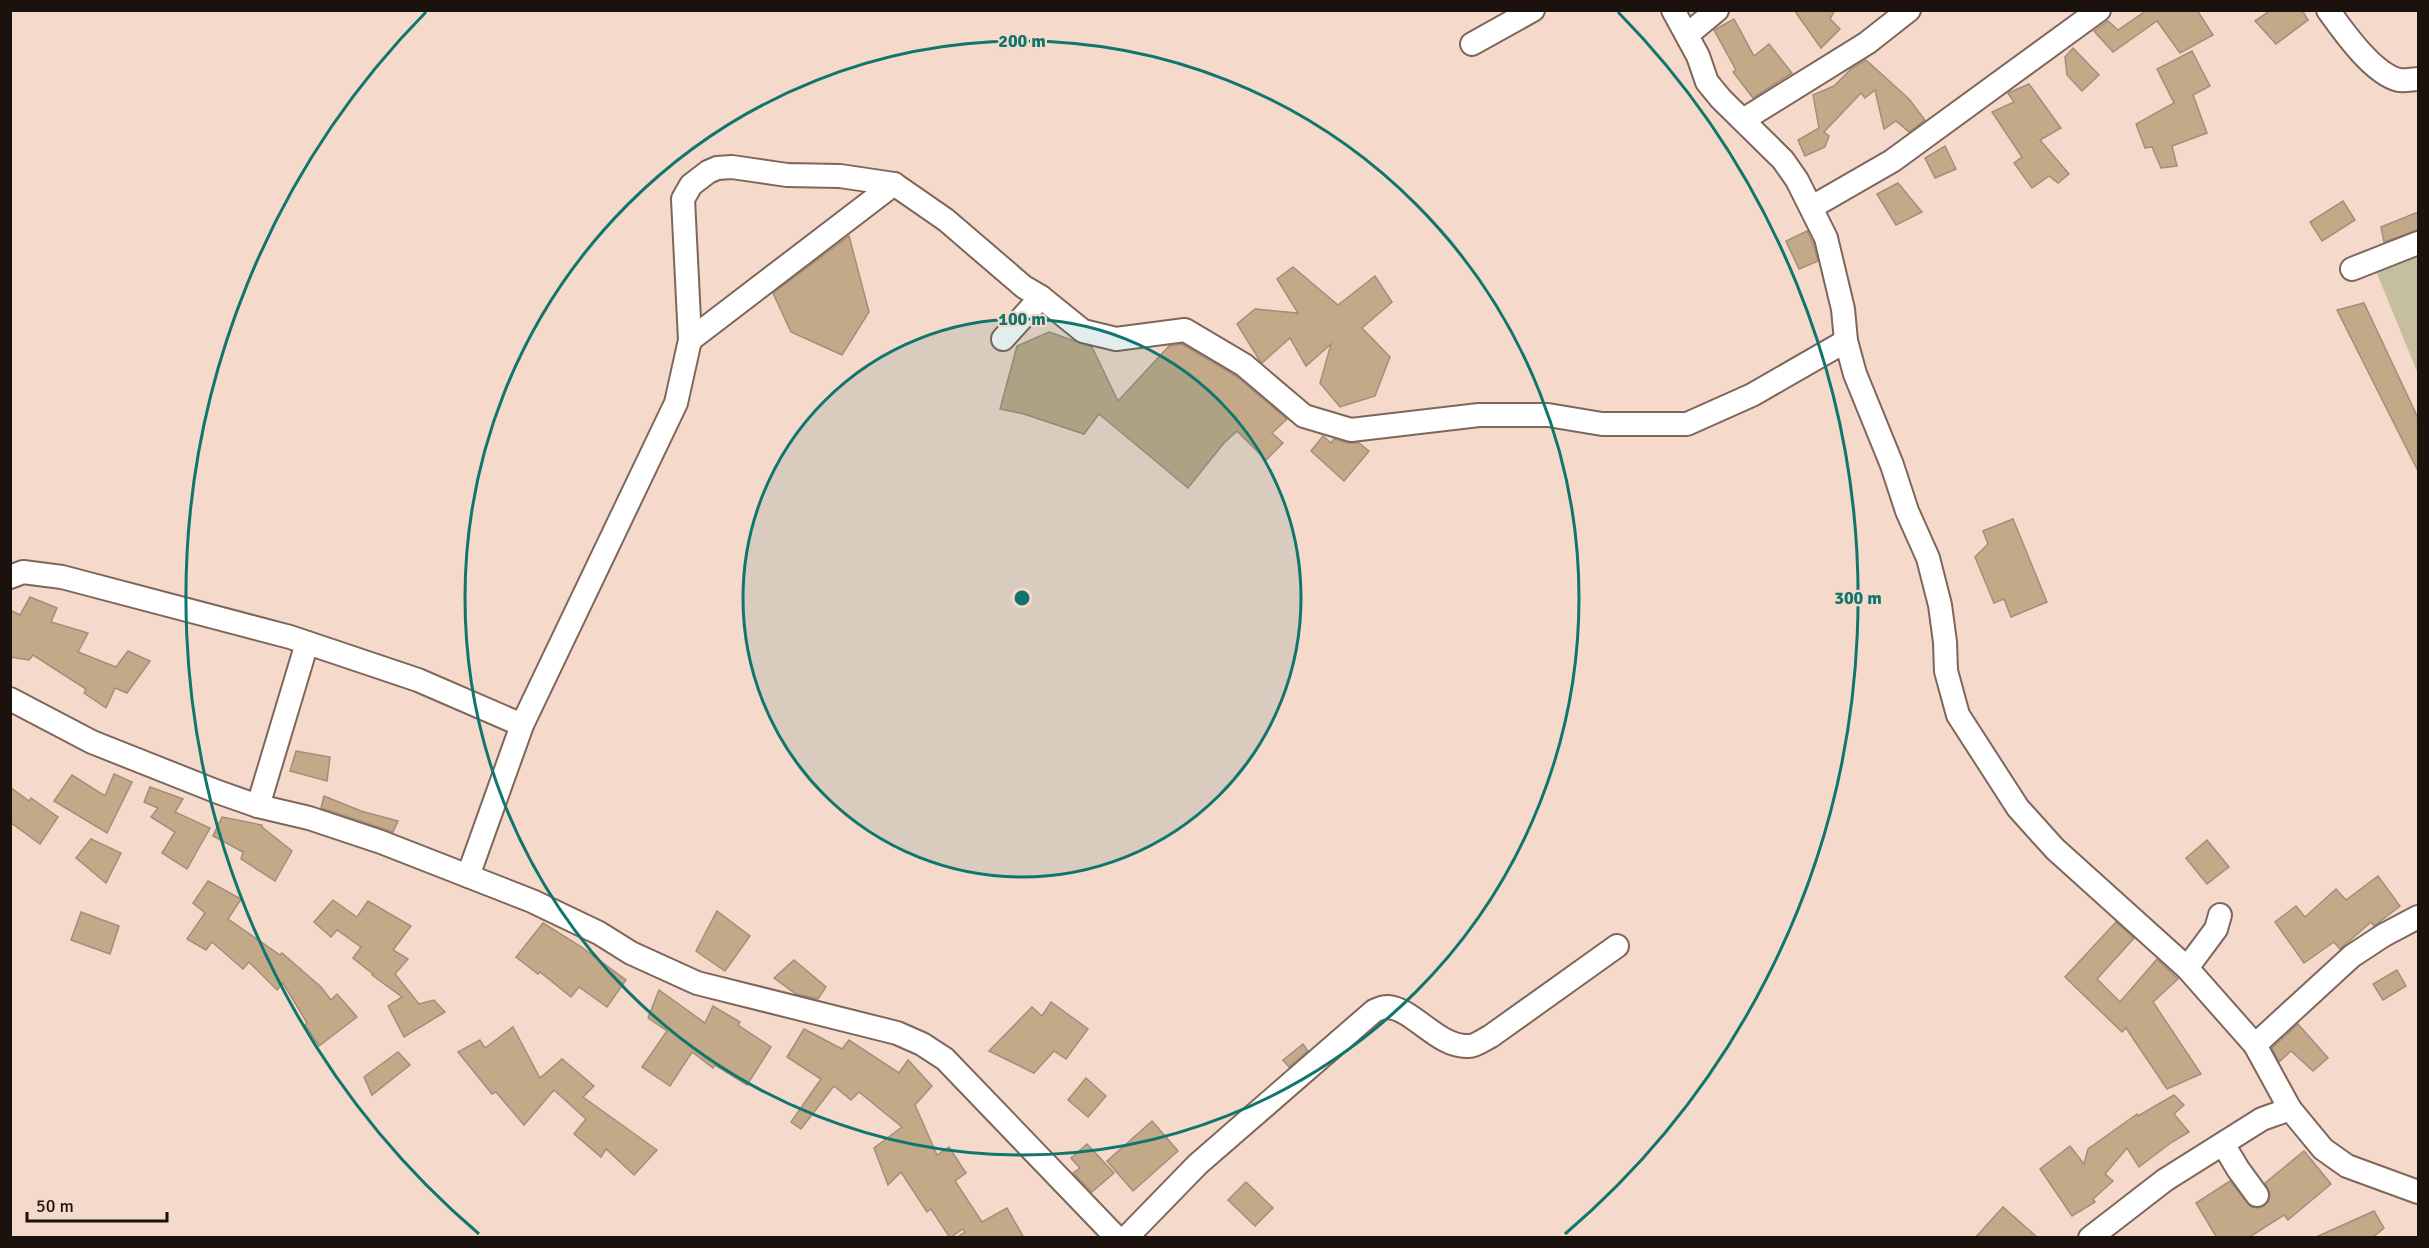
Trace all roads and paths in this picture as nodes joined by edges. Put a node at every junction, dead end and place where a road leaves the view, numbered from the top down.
1 (1533, 10) edge
2 (1673, 10) edge
3 (1717, 10) edge
4 (1909, 10) edge
5 (2099, 10) edge
6 (2328, 10) edge
7 (1687, 35) junction
8 (1472, 44) dead end
9 (2418, 79) edge
10 (1743, 120) junction
11 (894, 184) junction
12 (1812, 207) junction
13 (2418, 243) edge
14 (2352, 269) dead end
15 (1041, 297) junction
16 (1003, 339) dead end
17 (690, 340) junction
18 (1846, 341) junction
19 (10, 577) edge
20 (307, 643) junction
21 (10, 699) edge
22 (522, 725) junction
23 (258, 806) junction
24 (468, 876) junction
25 (2220, 915) dead end
26 (2418, 917) edge
27 (1617, 946) dead end
28 (2187, 968) junction
29 (2255, 1045) junction
30 (2290, 1109) junction
31 (2223, 1143) junction
32 (2418, 1192) edge
33 (2257, 1195) dead end
34 (1117, 1238) edge
35 (1126, 1238) edge
36 (2090, 1238) edge

1 - 8 street
2 - 7 street
3 - 7 street
4 - 10 street
5 - 12 street
6 - 9 street
7 - 10 street
10 - 12 street
11 - 15 street
11 - 17 street
11 - 17 street
12 - 18 street
13 - 14 street
15 - 16 street
15 - 18 street
17 - 22 street
18 - 28 street
19 - 20 street
20 - 22 street
20 - 23 street
21 - 23 street
22 - 24 street
23 - 24 street
24 - 34 street
25 - 28 street
26 - 29 street
27 - 35 street
28 - 29 street
29 - 30 street
30 - 31 street
30 - 32 street
31 - 33 street
31 - 36 street

